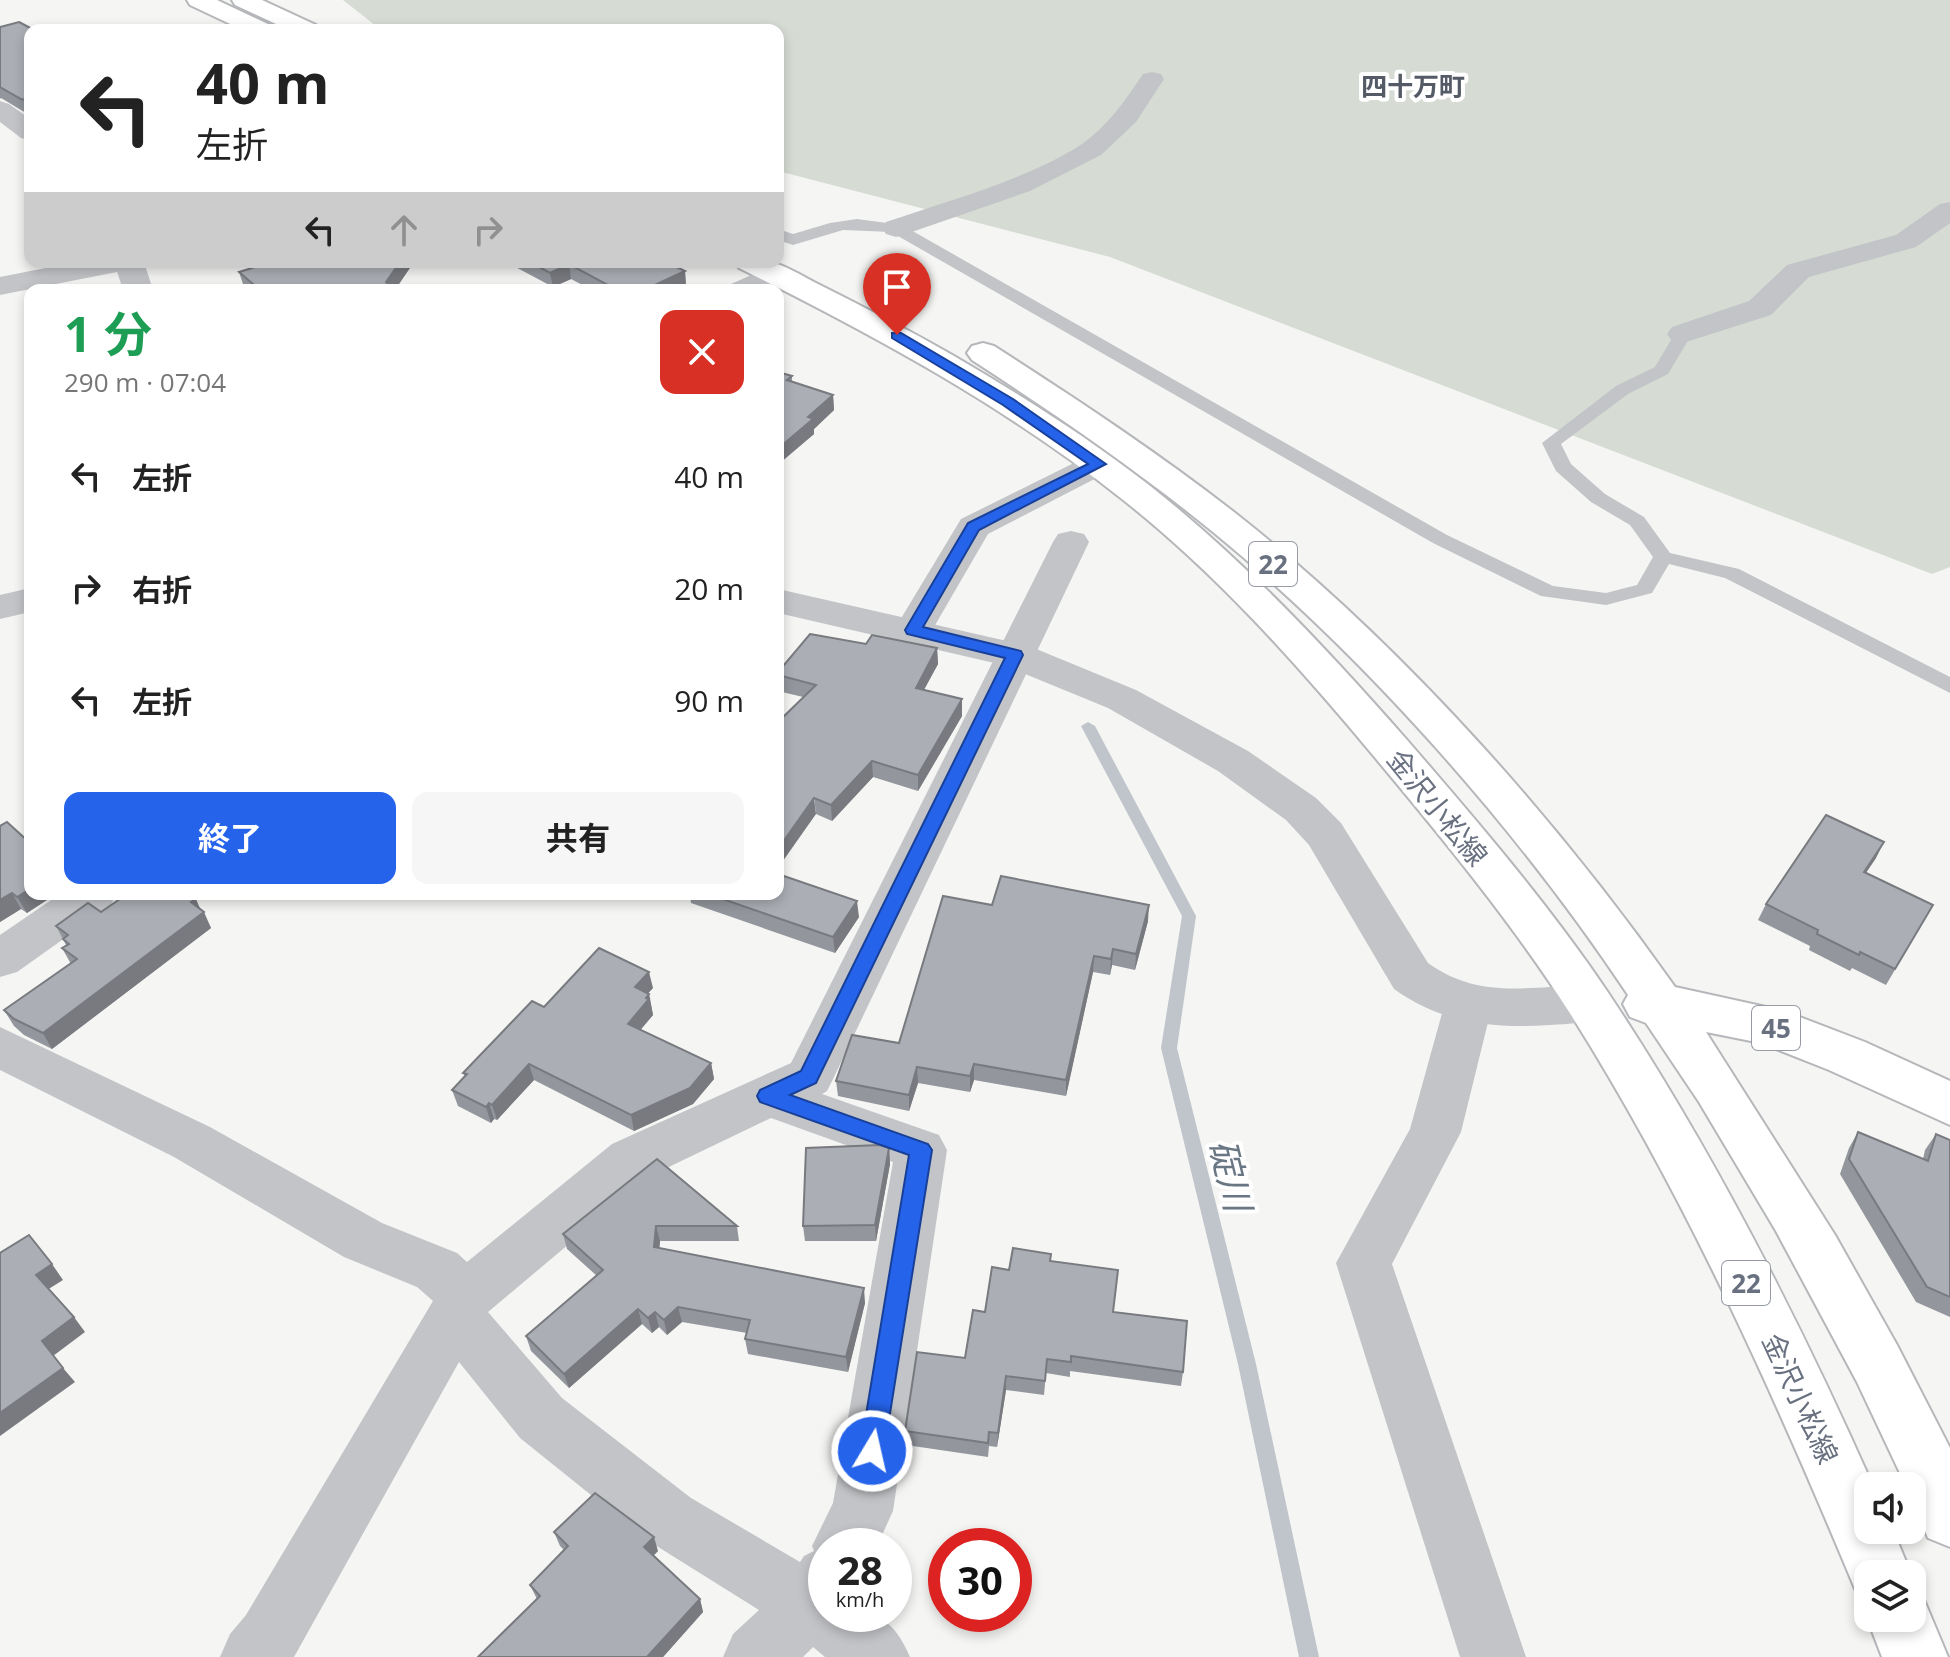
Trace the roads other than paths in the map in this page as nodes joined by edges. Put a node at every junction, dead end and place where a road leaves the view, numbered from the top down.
1 (198, 0) edge
2 (243, 0) edge
3 (249, 24) edge
4 (295, 24) edge
5 (1152, 79) dead end
6 (1, 112) edge
7 (24, 128) edge
8 (1950, 210) edge
9 (896, 228) junction
10 (784, 236) edge
11 (92, 268) edge
12 (761, 269) edge
13 (0, 286) edge
14 (1683, 334) joint
15 (1098, 464) junction
16 (1071, 542) dead end
17 (1663, 557) junction
18 (24, 601) edge
19 (784, 602) edge
20 (0, 607) edge
21 (913, 630) junction
22 (1015, 655) junction
23 (1950, 686) edge
24 (85, 900) edge
25 (0, 959) edge
26 (1589, 1004) junction
27 (1663, 1004) junction
28 (1468, 1006) junction
29 (0, 1047) edge
30 (768, 1096) junction
31 (1950, 1104) edge
32 (460, 1306) junction
33 (1950, 1517) edge
34 (853, 1528) edge
35 (1874, 1560) edge
36 (808, 1586) edge
37 (808, 1603) edge
38 (855, 1632) edge
39 (1905, 1632) edge
40 (253, 1657) edge
41 (756, 1657) edge
42 (877, 1657) edge
43 (1493, 1657) edge
44 (1915, 1657) edge

1 - 3 main road
2 - 4 main road
5 - 9 street
6 - 7 street
8 - 14 street
9 - 10 lane
9 - 17 lane
11 - 13 street
12 - 15 main road, 金沢小松線 / 22
12 - 27 main road, 金沢小松線 / 22
14 - 17 lane
15 - 21 street
15 - 26 main road, 金沢小松線 / 22
16 - 22 street
17 - 23 lane
18 - 20 street
19 - 21 street
21 - 22 street
22 - 28 street
22 - 30 street
24 - 25 street
26 - 27 main road, 45
26 - 28 street
26 - 35 main road, 金沢小松線 / 22
27 - 31 main road, 45
27 - 33 main road, 金沢小松線 / 22
28 - 43 street
29 - 32 street
30 - 32 street
30 - 34 street
32 - 36 street
32 - 40 street
37 - 41 street
38 - 42 street
39 - 44 main road

